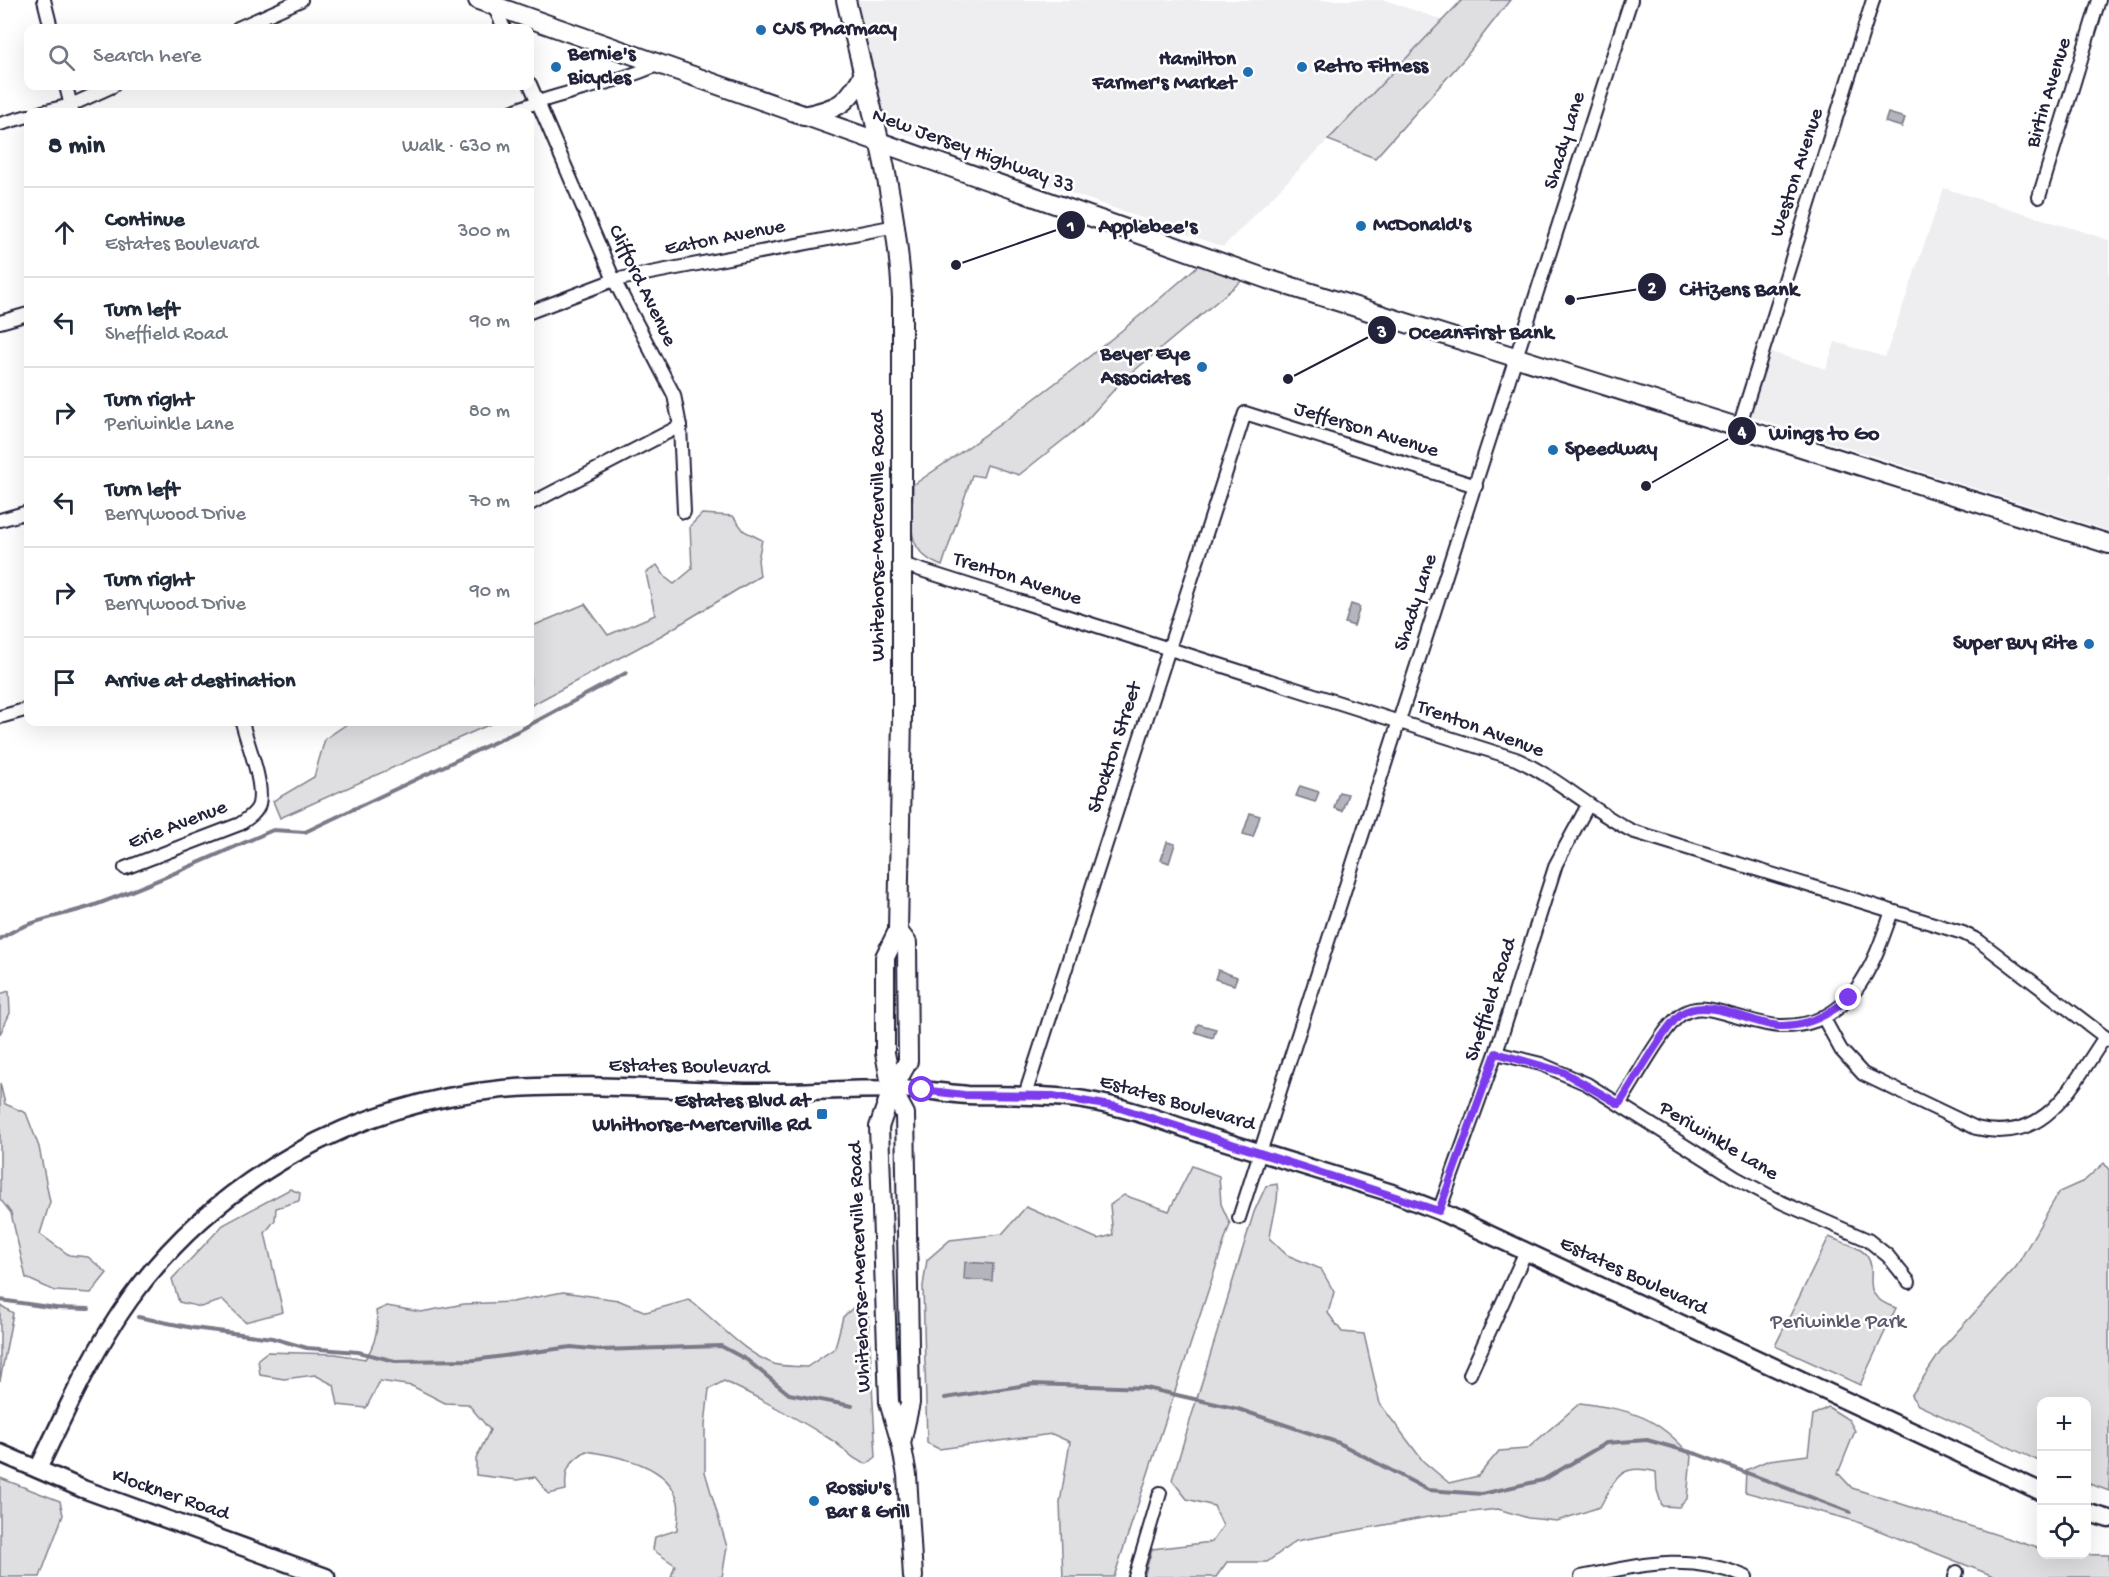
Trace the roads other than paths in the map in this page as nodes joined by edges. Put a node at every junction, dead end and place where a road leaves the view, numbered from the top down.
1 (44, 0) edge
2 (301, 0) edge
3 (846, 0) edge
4 (1631, 0) edge
5 (1873, 0) edge
6 (2099, 0) edge
7 (488, 2) edge
8 (50, 24) edge
9 (247, 24) edge
10 (502, 24) edge
11 (659, 64) junction
12 (864, 74) junction
13 (67, 90) edge
14 (106, 90) edge
15 (532, 90) edge
16 (537, 101) junction
17 (72, 108) edge
18 (74, 108) edge
19 (520, 108) edge
20 (803, 116) junction
21 (24, 117) edge
22 (0, 124) edge
23 (880, 143) junction
24 (2039, 197) dead end
25 (897, 226) junction
26 (614, 279) junction
27 (534, 310) edge
28 (24, 316) edge
29 (0, 322) edge
30 (1517, 357) junction
31 (1245, 413) joint
32 (680, 426) junction
33 (1739, 427) junction
34 (1476, 486) junction
35 (534, 502) edge
36 (684, 512) dead end
37 (24, 513) edge
38 (0, 520) edge
39 (2109, 544) edge
40 (902, 564) junction
41 (1169, 649) junction
42 (24, 710) edge
43 (0, 717) edge
44 (1399, 722) junction
45 (243, 726) edge
46 (1588, 805) junction
47 (125, 868) dead end
48 (1892, 911) junction
49 (1823, 1017) junction
50 (2107, 1038) edge
51 (1496, 1053) junction
52 (892, 1090) junction
53 (1025, 1095) junction
54 (1619, 1104) junction
55 (1259, 1152) junction
56 (1439, 1211) junction
57 (1239, 1218) dead end
58 (1526, 1251) junction
59 (1909, 1282) dead end
60 (1470, 1374) dead end
61 (901, 1443) junction
62 (0, 1453) edge
63 (38, 1469) junction
64 (2037, 1490) edge
65 (1160, 1493) dead end
66 (2091, 1514) edge
67 (2109, 1519) edge
68 (326, 1577) edge
69 (913, 1577) edge
70 (1135, 1577) edge
71 (1581, 1577) edge
72 (1746, 1577) edge

1 - 8 street
2 - 9 street
3 - 12 main road, Whitehorse-Mercerville Road
4 - 30 street, Shady Lane
5 - 33 street, Weston Avenue
6 - 24 street, Birtin Avenue
7 - 10 street
7 - 11 main road, New Jersey Highway 33
11 - 16 street
11 - 20 main road, New Jersey Highway 33
12 - 20 main road
12 - 23 main road, Whitehorse-Mercerville Road
13 - 17 street
14 - 18 street
15 - 16 street, Clifford Avenue
16 - 19 street
16 - 26 street, Clifford Avenue
20 - 23 main road, New Jersey Highway 33
21 - 22 street
23 - 25 main road, Whitehorse-Mercerville Road
23 - 30 main road, New Jersey Highway 33
25 - 26 street, Eaton Avenue
25 - 40 main road, Whitehorse-Mercerville Road
26 - 27 street, Eaton Avenue
26 - 32 street, Clifford Avenue
28 - 29 street
30 - 33 main road, New Jersey Highway 33
30 - 34 street, Shady Lane
31 - 34 street, Jefferson Avenue
31 - 41 street, Stockton Street
32 - 35 street
32 - 36 street, Clifford Avenue
33 - 39 main road, New Jersey Highway 33
34 - 44 street, Shady Lane
37 - 38 street
40 - 41 street, Trenton Avenue
40 - 52 main road, Whitehorse-Mercerville Road
41 - 44 street, Trenton Avenue
41 - 53 street, Stockton Street
42 - 43 street
44 - 46 street, Trenton Avenue
44 - 55 street, Shady Lane
45 - 47 street, Erie Avenue
46 - 48 street, Trenton Avenue
46 - 51 street, Sheffield Road
48 - 49 street
48 - 50 street, Trenton Avenue
49 - 50 street
49 - 54 street
51 - 54 street, Periwinkle Lane
51 - 56 street, Sheffield Road
52 - 53 street, Estates Boulevard
52 - 61 main road, Whitehorse-Mercerville Road
52 - 61 main road, Whitehorse-Mercerville Road
52 - 63 street, Estates Boulevard
53 - 55 street, Estates Boulevard
54 - 59 street, Periwinkle Lane
55 - 56 street, Estates Boulevard
55 - 57 street, Shady Lane
56 - 58 street, Estates Boulevard
58 - 60 street
58 - 64 street, Estates Boulevard
61 - 69 main road, Whitehorse-Mercerville Road
62 - 63 street, Klockner Road
63 - 68 street, Klockner Road
65 - 70 street
66 - 67 street
71 - 72 street

